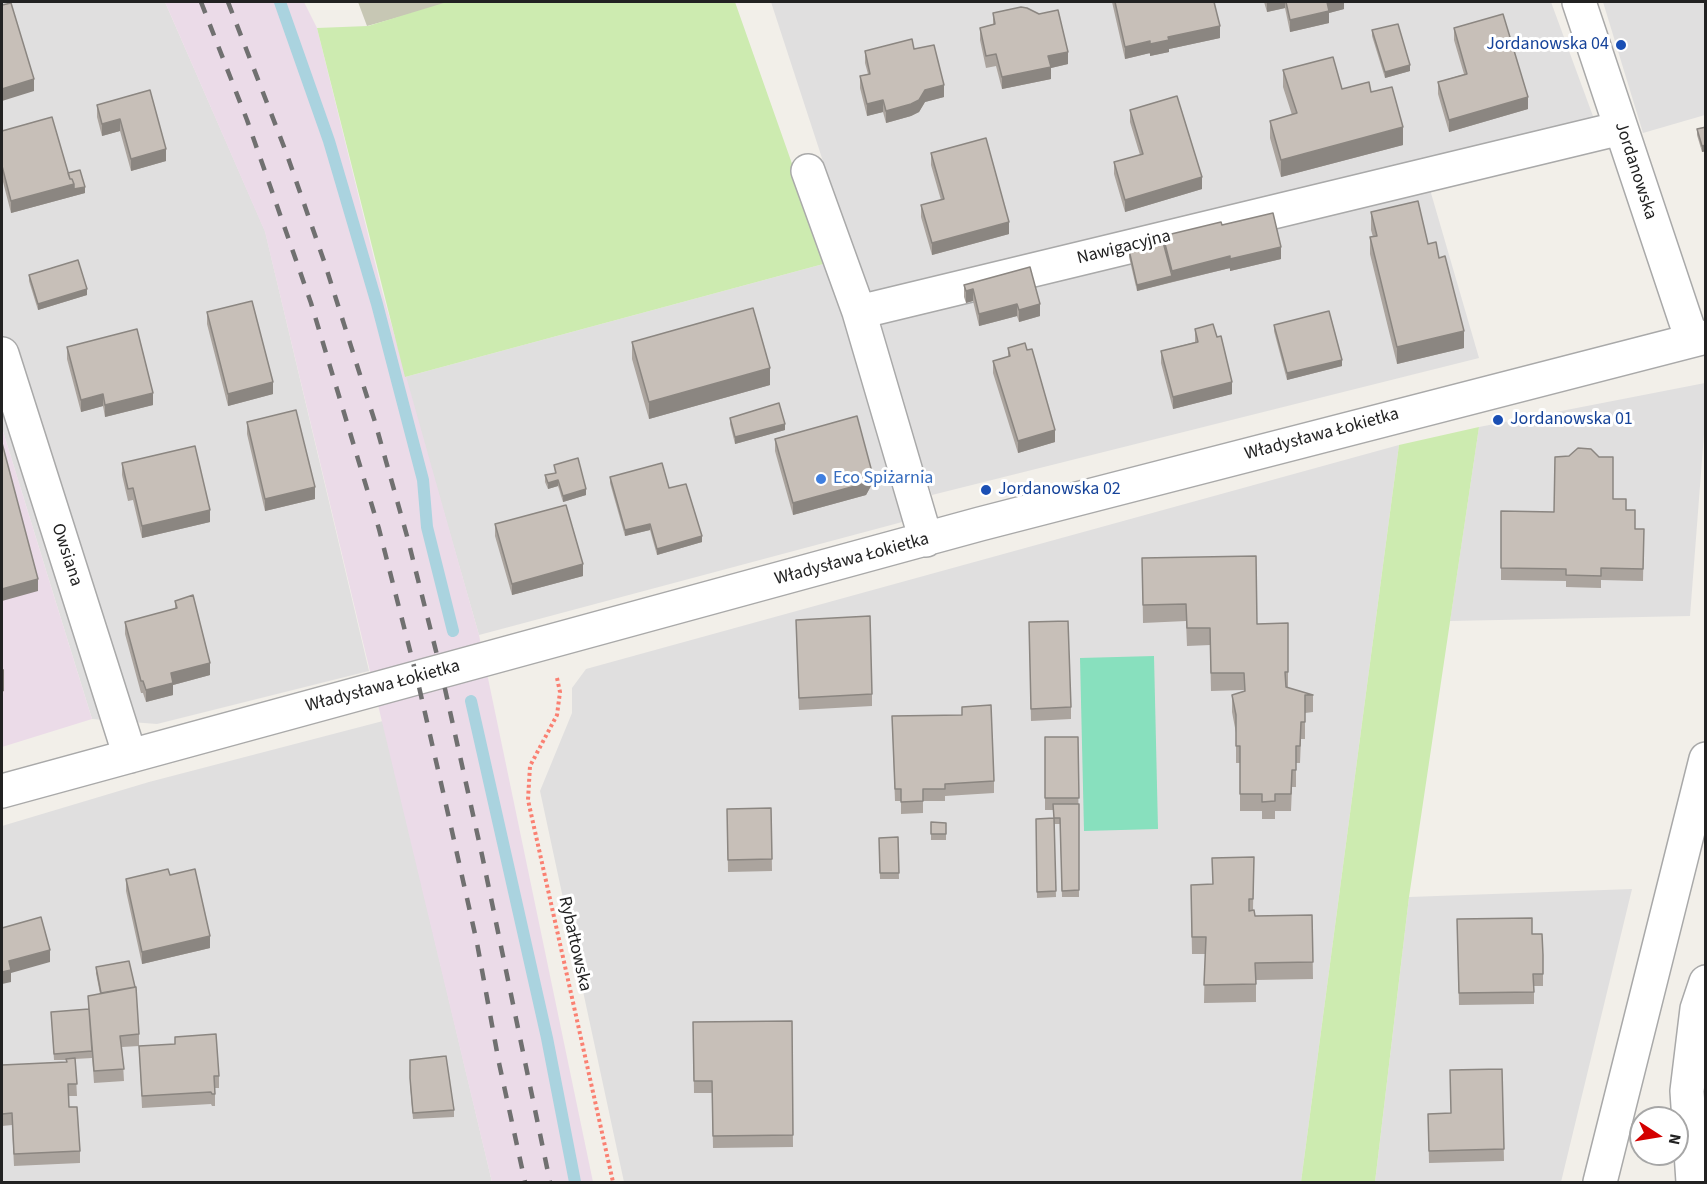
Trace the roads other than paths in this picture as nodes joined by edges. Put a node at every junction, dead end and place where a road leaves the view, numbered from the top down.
1 (1579, 2) edge
2 (1621, 128) junction
3 (808, 171) dead end
4 (859, 312) junction
5 (1699, 338) edge
6 (2, 357) edge
7 (926, 540) junction
8 (130, 756) junction
9 (1706, 759) edge
10 (2, 791) edge
11 (1706, 982) edge
12 (1600, 1182) edge
13 (1693, 1182) edge

1 - 2 street, Jordanowska
2 - 4 street, Nawigacyjna
2 - 5 street, Jordanowska
3 - 4 street
4 - 7 street
5 - 7 street, Władysława Łokietka
6 - 8 street, Owsiana
7 - 8 street, Władysława Łokietka
8 - 10 street, Władysława Łokietka
9 - 12 street
11 - 13 street

